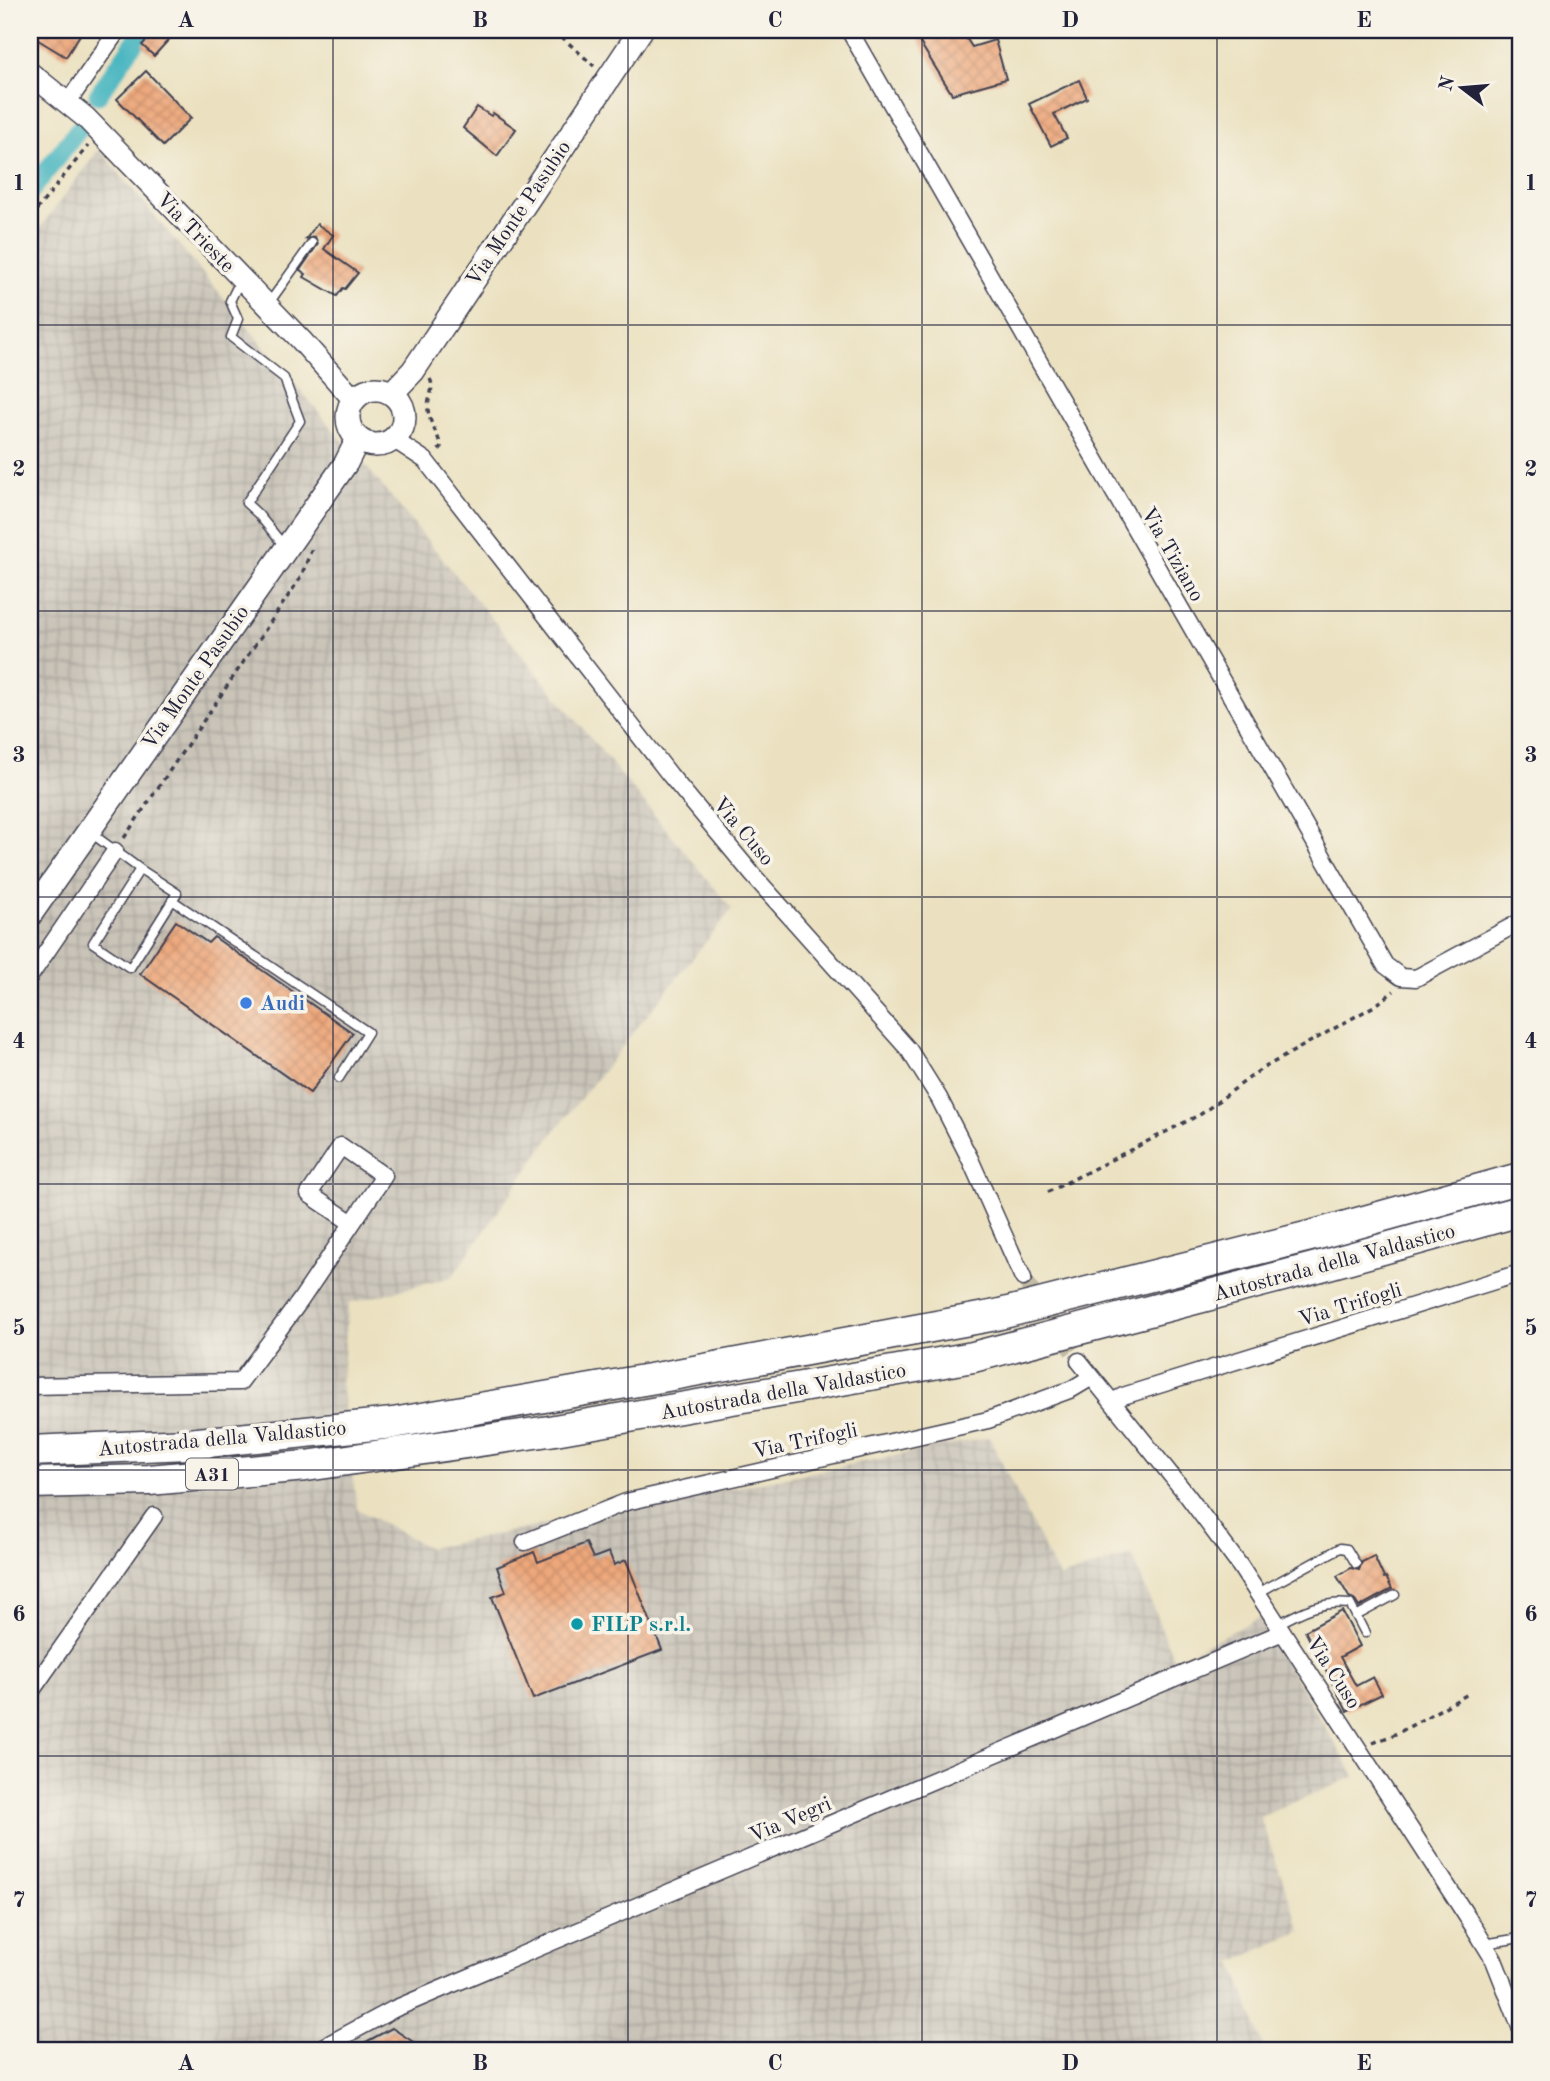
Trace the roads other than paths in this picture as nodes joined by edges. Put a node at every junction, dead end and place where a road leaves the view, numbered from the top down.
1 (118, 30) edge
2 (641, 30) edge
3 (849, 30) edge
4 (30, 72) edge
5 (68, 102) junction
6 (312, 243) dead end
7 (242, 279) junction
8 (268, 306) junction
9 (392, 393) junction
10 (354, 400) junction
11 (358, 439) junction
12 (393, 439) junction
13 (285, 547) junction
14 (88, 831) junction
15 (115, 851) junction
16 (140, 869) junction
17 (172, 900) junction
18 (30, 915) edge
19 (1520, 922) edge
20 (30, 976) edge
21 (338, 1078) dead end
22 (1520, 1178) edge
23 (1520, 1211) edge
24 (352, 1223) junction
25 (1520, 1273) edge
26 (1023, 1278) tunnel mouth
27 (1079, 1361) tunnel mouth
28 (1092, 1377) junction
29 (30, 1386) edge
30 (1112, 1402) junction
31 (393, 1437) junction
32 (30, 1451) edge
33 (30, 1483) edge
34 (153, 1516) dead end
35 (526, 1542) dead end
36 (1356, 1564) dead end
37 (1258, 1592) junction
38 (1395, 1595) dead end
39 (1356, 1616) junction
40 (1280, 1628) junction
41 (1365, 1633) dead end
42 (30, 1693) edge
43 (1520, 1938) edge
44 (1484, 1944) junction
45 (1520, 2026) edge
46 (316, 2051) edge

1 - 5 street
2 - 9 main road, Via Monte Pasubio
3 - 19 street, Via Tiziano
4 - 5 street, Via Trieste
5 - 7 street, Via Trieste
6 - 8 lane
7 - 8 street, Via Trieste
7 - 13 lane
8 - 10 street, Via Trieste
9 - 10 main road
9 - 12 main road
10 - 11 main road
11 - 12 main road
11 - 13 main road, Via Monte Pasubio
12 - 26 street, Via Cuso
13 - 14 main road, Via Monte Pasubio
14 - 15 lane
14 - 18 main road, Via Monte Pasubio
15 - 16 lane
15 - 20 street
16 - 17 lane
16 - 17 lane
17 - 21 lane
22 - 31 highway, Autostrada della Valdastico
23 - 31 highway, Autostrada della Valdastico
24 - 24 street
24 - 29 street
25 - 30 street, Via Trifogli
27 - 28 street, Via Cuso
28 - 30 street, Via Cuso
28 - 35 street, Via Trifogli
30 - 37 street, Via Cuso
31 - 32 highway, Autostrada della Valdastico / A31
31 - 33 highway, Autostrada della Valdastico / A31
34 - 42 street
36 - 37 lane
37 - 40 street, Via Cuso
38 - 39 lane
39 - 40 lane
39 - 41 lane
40 - 44 street, Via Cuso
40 - 46 street, Via Vegri
43 - 44 lane
44 - 45 street, Via Cuso

